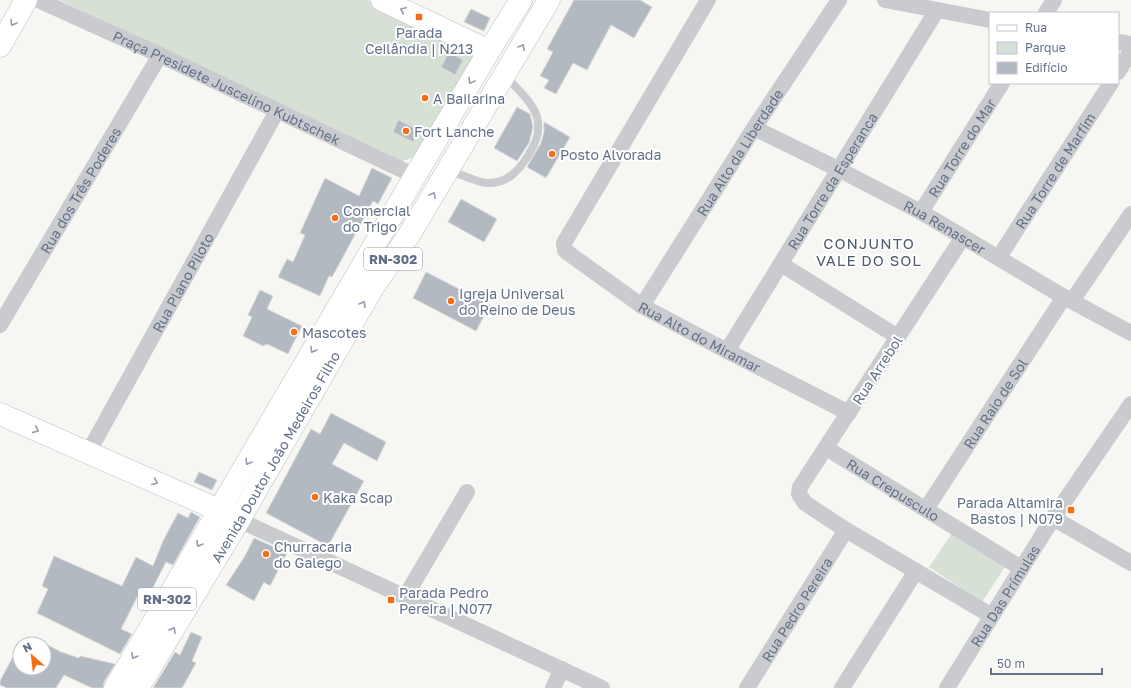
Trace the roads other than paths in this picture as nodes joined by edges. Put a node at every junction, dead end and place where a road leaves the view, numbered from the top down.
1 (26, 0) edge
2 (38, 0) edge
3 (382, 0) edge
4 (521, 0) edge
5 (549, 0) edge
6 (708, 0) edge
7 (839, 0) edge
8 (885, 0) edge
9 (1054, 0) edge
10 (928, 5) edge
11 (1047, 12) edge
12 (989, 20) edge
13 (1119, 42) edge
14 (1131, 44) edge
15 (0, 46) edge
16 (489, 51) junction
17 (1131, 51) edge
18 (160, 55) junction
19 (1119, 70) edge
20 (505, 75) junction
21 (1001, 84) edge
22 (1110, 84) edge
23 (277, 111) junction
24 (754, 128) junction
25 (464, 142) junction
26 (838, 169) junction
27 (448, 170) junction
28 (415, 176) junction
29 (921, 212) junction
30 (1131, 214) edge
31 (409, 235) junction
32 (963, 237) junction
33 (999, 257) junction
34 (781, 264) junction
35 (1068, 299) junction
36 (642, 306) junction
37 (0, 325) edge
38 (1131, 333) edge
39 (898, 337) junction
40 (727, 351) junction
41 (1131, 404) edge
42 (849, 413) junction
43 (0, 414) edge
44 (826, 448) junction
45 (88, 453) junction
46 (467, 492) dead end
47 (926, 509) junction
48 (219, 510) junction
49 (1053, 518) junction
50 (239, 520) junction
51 (846, 530) junction
52 (1131, 563) edge
53 (1021, 568) junction
54 (916, 571) junction
55 (405, 597) junction
56 (992, 616) junction
57 (562, 670) junction
58 (115, 688) edge
59 (138, 688) edge
60 (553, 688) edge
61 (602, 688) edge
62 (747, 688) edge
63 (842, 688) edge
64 (947, 688) edge

1 -> 15 main road
2 - 18 street, Praça Presidete Juscelino Kubtschek
16 -> 3 main road
4 - 16 main road, Avenida Doutor João Medeiros Filho / RN-302
20 -> 5 main road, Avenida Doutor João Medeiros Filho / RN-302
6 - 36 street, Rua Alto do Miramar
7 - 24 street, Rua Alto da Liberdade
8 - 10 street
9 - 11 street
10 - 12 street
10 - 26 street, Rua Torre da Esperanca
13 - 14 street
16 - 25 main road
16 -> 28 main road, Avenida Doutor João Medeiros Filho / RN-302
17 - 19 street
18 - 23 street, Praça Presidete Juscelino Kubtschek
18 - 37 street, Rua dos Três Poderes
20 - 25 main road, Avenida Doutor João Medeiros Filho / RN-302
20 - 27 lane
21 - 29 street, Rua Torre do Mar
22 - 33 street, Rua Torre de Marfim
23 - 28 street, Praça Presidete Juscelino Kubtschek
23 - 45 street, Rua Plano Piloto
24 - 26 street, Rua Renascer
24 - 36 street, Rua Alto da Liberdade
25 - 27 main road, Avenida Doutor João Medeiros Filho / RN-302
26 - 29 street, Rua Renascer
26 - 34 street, Rua Torre da Esperanca
31 -> 27 main road, Avenida Doutor João Medeiros Filho / RN-302
28 - 31 main road
28 -> 48 main road, Avenida Doutor João Medeiros Filho / RN-302
29 - 32 street, Rua Renascer
30 - 35 street, Rua Raio de Sol
50 -> 31 main road, Avenida Doutor João Medeiros Filho / RN-302
32 - 33 street, Rua Renascer
32 - 39 street, Rua Arrebol
33 - 35 street, Rua Renascer
34 - 39 street
34 - 40 street, Rua Torre da Esperanca
35 - 38 street, Rua Renascer
35 - 47 street, Rua Raio de Sol
36 - 40 street, Rua Alto do Miramar
39 - 42 street, Rua Arrebol
40 - 42 street, Rua Alto do Miramar
41 - 49 street, Rua Das Prímulas
42 - 44 street, Rua Arrebol
43 -> 45 main road
44 - 47 street, Rua Crepusculo
44 - 51 street, Rua Arrebol
45 -> 48 main road
46 - 55 street
47 - 53 street, Rua Crepusculo
48 - 50 main road
48 -> 58 main road, Avenida Doutor João Medeiros Filho / RN-302
49 - 52 street
49 - 53 street, Rua Das Prímulas
50 - 55 street
59 -> 50 main road, Avenida Doutor João Medeiros Filho / RN-302
51 - 54 street
51 - 62 street, Rua Pedro Pereira
53 - 56 street, Rua Das Prímulas
54 - 56 street
54 - 63 street
55 - 57 street
56 - 64 street, Rua Das Prímulas
57 - 60 street
57 - 61 street

